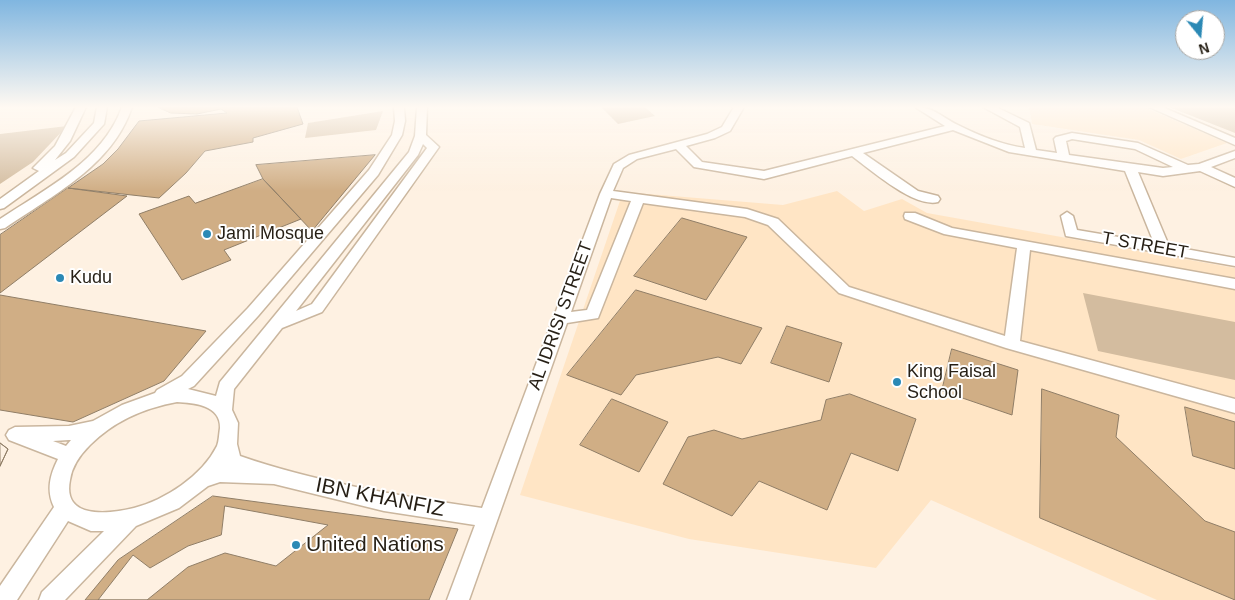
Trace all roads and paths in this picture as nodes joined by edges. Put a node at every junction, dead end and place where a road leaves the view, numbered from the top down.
1 (69, 135) edge
2 (89, 135) edge
3 (113, 135) edge
4 (397, 135) edge
5 (714, 135) edge
6 (922, 135) edge
7 (974, 135) edge
8 (1027, 135) edge
9 (1219, 135) edge
10 (420, 136) joint
11 (1235, 142) edge
12 (677, 144) junction
13 (853, 152) junction
14 (1032, 152) junction
15 (1235, 154) edge
16 (1064, 157) junction
17 (1201, 167) junction
18 (1130, 168) junction
19 (1188, 169) junction
20 (1235, 183) edge
21 (0, 193) edge
22 (606, 194) junction
23 (639, 198) junction
24 (934, 199) dead end
25 (0, 205) edge
26 (910, 216) dead end
27 (1067, 216) dead end
28 (0, 224) edge
29 (1024, 245) junction
30 (1163, 249) junction
31 (1235, 262) edge
32 (1235, 284) edge
33 (560, 319) junction
34 (277, 324) junction
35 (1012, 344) junction
36 (156, 399) junction
37 (1235, 406) edge
38 (223, 410) junction
39 (96, 428) junction
40 (7, 434) edge
41 (227, 442) junction
42 (70, 455) junction
43 (274, 476) junction
44 (203, 479) junction
45 (65, 508) junction
46 (487, 518) junction
47 (128, 520) junction
48 (3, 600) edge
49 (50, 600) edge
50 (458, 600) edge

1 - 21 street
2 - 25 street
3 - 28 street
4 - 36 street
5 - 12 street, AL IDRISI STREET
6 - 13 street
7 - 14 street
8 - 14 street
9 - 11 street
10 - 34 street
10 - 34 street
12 - 13 street
12 - 22 street, AL IDRISI STREET
13 - 24 street
14 - 16 street
15 - 17 street
16 - 18 street
16 - 19 street
17 - 19 street
17 - 20 street
18 - 19 street
18 - 30 street
22 - 23 street
22 - 33 street, AL IDRISI STREET
23 - 33 street
23 - 35 street
26 - 29 street
27 - 30 street, T STREET
29 - 32 street
29 - 35 street
30 - 31 street, T STREET
33 - 46 street, AL IDRISI STREET
34 - 38 street
35 - 37 street
36 - 38 street
36 - 39 street
38 - 41 street
39 - 40 street
39 - 42 street
40 - 42 street
41 - 43 street
41 - 44 street
42 - 45 street
43 - 44 street
43 - 46 street, IBN KHANFIZ
44 - 47 street
45 - 47 street
45 - 48 street
46 - 50 street, AL IDRISI STREET
47 - 49 street

